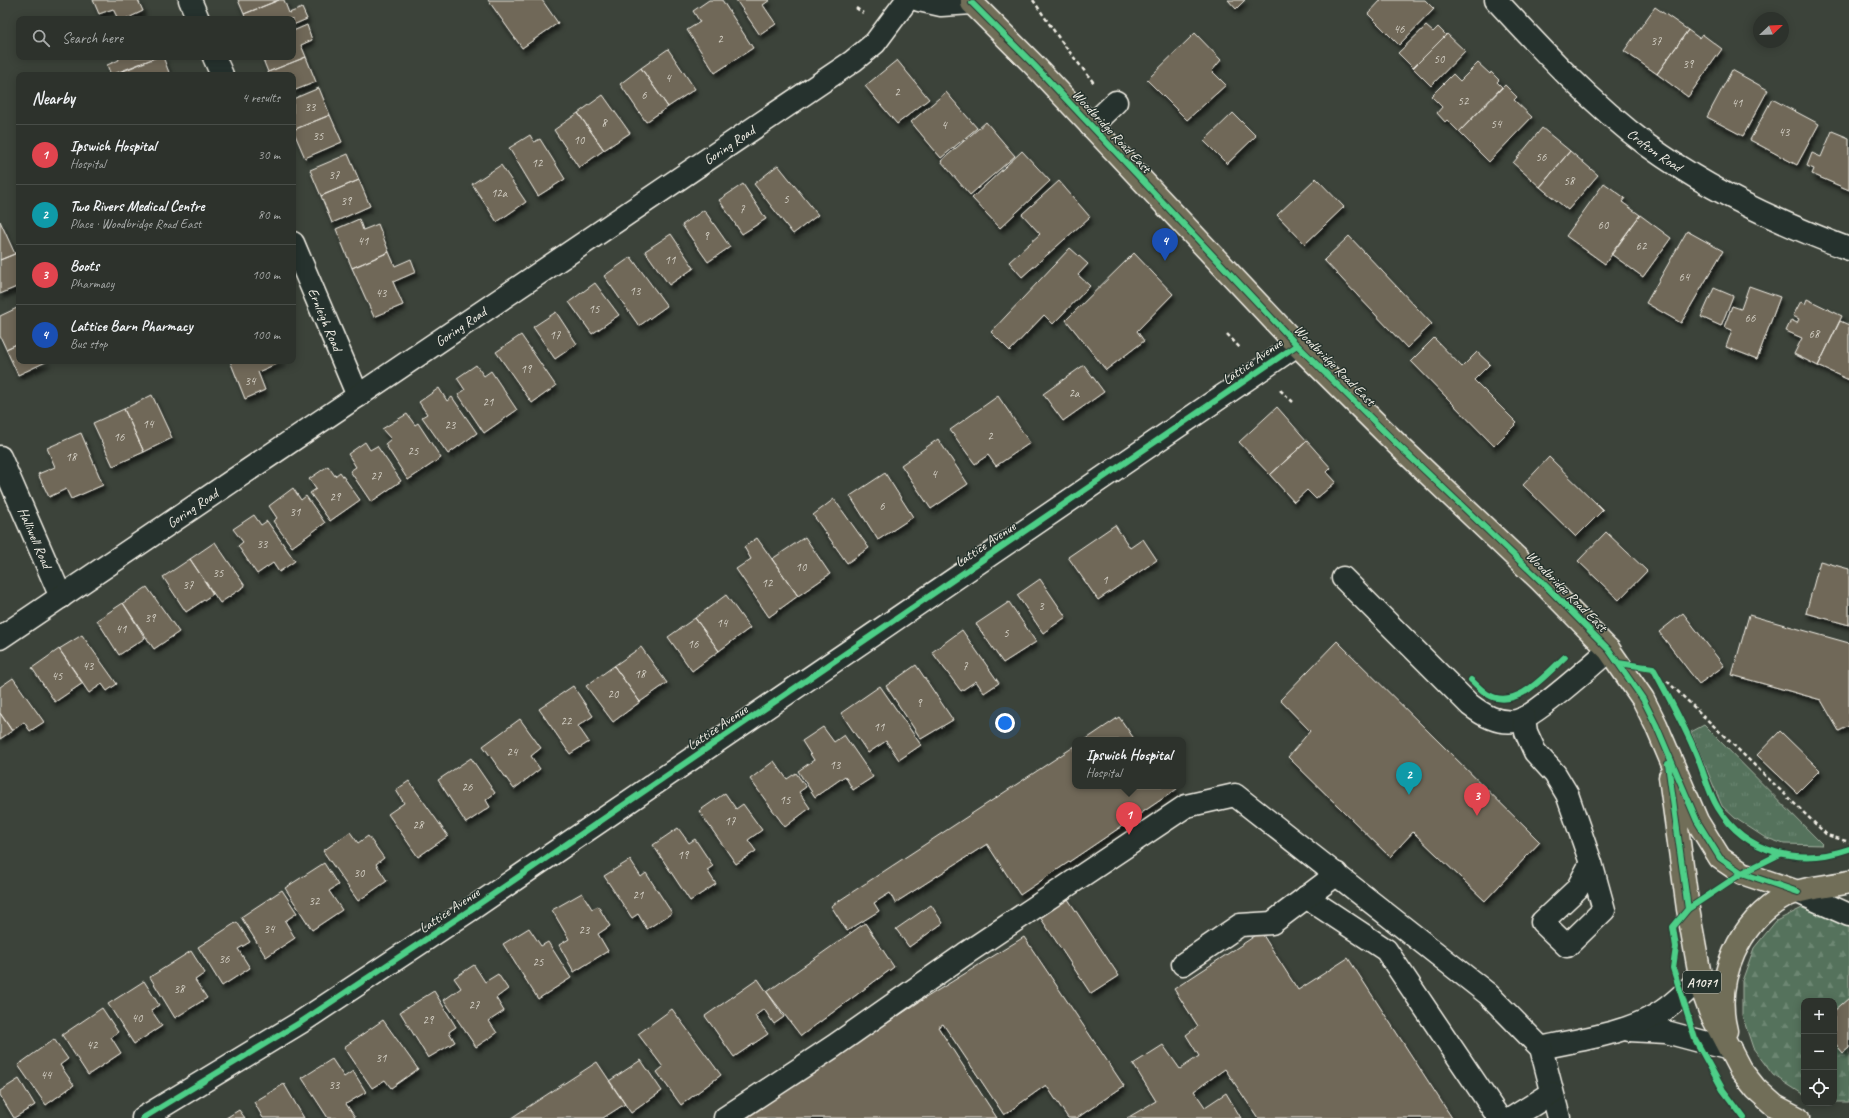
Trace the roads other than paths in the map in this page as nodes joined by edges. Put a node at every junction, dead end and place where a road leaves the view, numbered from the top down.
1 (190, 0) edge
2 (907, 0) edge
3 (919, 0) edge
4 (1496, 0) edge
5 (972, 1) edge
6 (197, 16) edge
7 (215, 60) edge
8 (221, 72) edge
9 (1116, 102) dead end
10 (1091, 126) junction
11 (1849, 249) edge
12 (296, 250) edge
13 (1297, 345) junction
14 (358, 396) junction
15 (0, 457) edge
16 (1343, 578) dead end
17 (61, 597) junction
18 (0, 638) edge
19 (1609, 650) junction
20 (1524, 718) junction
21 (1666, 752) junction
22 (1591, 863) dead end
23 (1337, 874) junction
24 (1849, 882) edge
25 (1798, 892) junction
26 (1306, 897) junction
27 (1849, 915) edge
28 (1182, 964) dead end
29 (1701, 977) junction
30 (1626, 1030) junction
31 (1541, 1048) junction
32 (1730, 1049) junction
33 (1552, 1093) junction
34 (144, 1118) edge
35 (725, 1118) edge
36 (1499, 1118) edge
37 (1512, 1118) edge
38 (1559, 1118) edge
39 (1798, 1118) edge

1 - 6 street
2 - 14 street, Goring Road
3 - 5 street
4 - 11 street, Crofton Road
5 - 10 main road, Woodbridge Road East / A1071
7 - 8 street
9 - 10 street
10 - 13 main road, Woodbridge Road East / A1071
12 - 14 street, Ernleigh Road
13 - 19 main road, Woodbridge Road East / A1071
13 - 34 street, Lattice Avenue
14 - 17 street, Goring Road
15 - 17 street, Halliwell Road
16 - 20 street
17 - 18 street, Goring Road
19 - 20 street
19 - 21 main road, Woodbridge Road East / A1071
20 - 22 street
21 - 25 main road, Woodbridge Road East / A1071
21 - 29 main road, Woodbridge Road East / A1071
23 - 26 street
23 - 31 street
23 - 35 street
24 - 25 main road, Woodbridge Road East
25 - 27 street
25 - 32 main road, Woodbridge Road East
26 - 28 street
26 - 36 street
29 - 30 street
29 - 32 main road, Woodbridge Road East / A1071
30 - 31 street
30 - 32 street
31 - 33 street
32 - 39 main road, Woodbridge Road East
33 - 37 street
33 - 38 street

